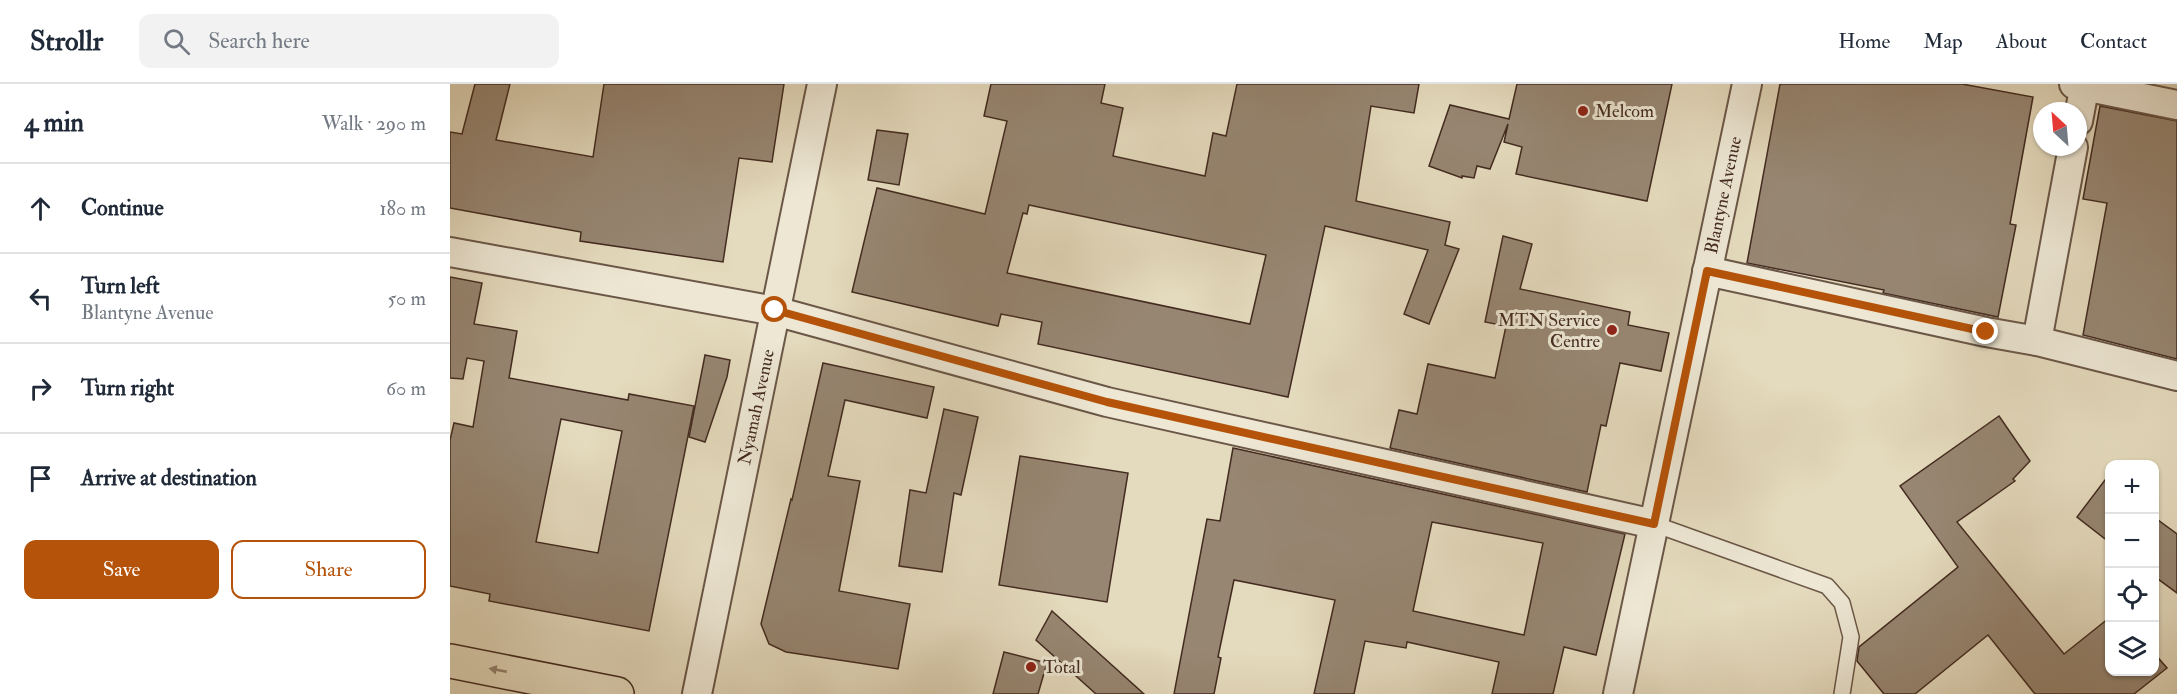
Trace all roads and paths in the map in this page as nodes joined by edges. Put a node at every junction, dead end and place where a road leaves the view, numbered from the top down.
1 (822, 84) edge
2 (1747, 84) edge
3 (2081, 85) edge
4 (2080, 102) edge
5 (2177, 105) edge
6 (2071, 156) edge
7 (450, 252) edge
8 (1707, 271) junction
9 (775, 310) junction
10 (2037, 341) junction
11 (2177, 376) edge
12 (1654, 524) junction
13 (450, 661) edge
14 (617, 694) edge
15 (697, 694) edge
16 (1618, 694) edge
17 (1842, 694) edge

1 - 9 street, Nyamah Avenue
2 - 8 street, Blantyne Avenue
3 - 4 street
3 - 5 street
6 - 10 street
7 - 9 street
8 - 10 street
8 - 12 street, Blantyne Avenue
9 - 12 street
9 - 15 street, Nyamah Avenue
10 - 11 street
12 - 16 street, Blantyne Avenue
12 - 17 lane
14 -> 13 main road

